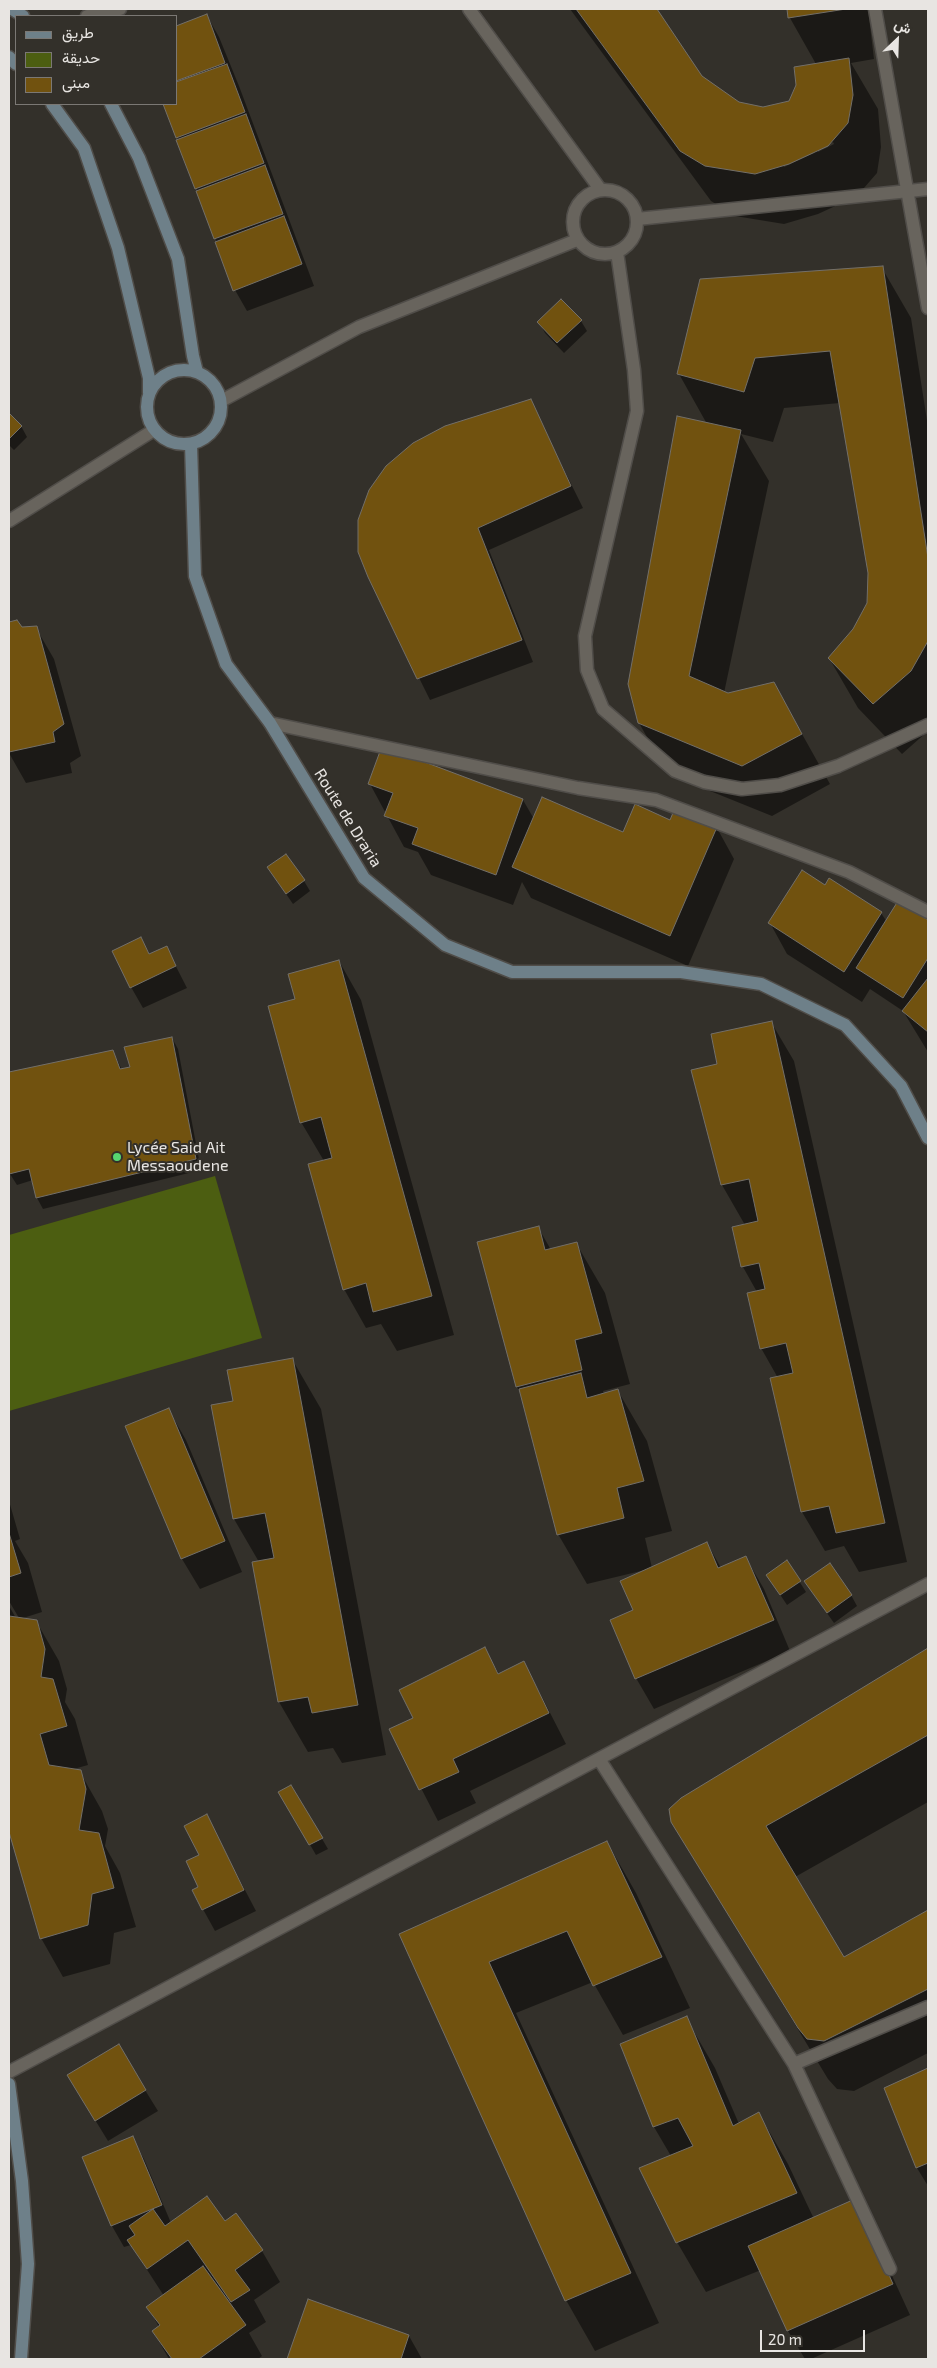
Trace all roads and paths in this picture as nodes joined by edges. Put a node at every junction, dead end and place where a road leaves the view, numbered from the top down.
1 (120, 9) edge
2 (469, 9) edge
3 (874, 9) edge
4 (92, 15) edge
5 (53, 105) edge
6 (112, 105) edge
7 (600, 189) junction
8 (928, 189) edge
9 (908, 190) junction
10 (637, 219) junction
11 (577, 240) junction
12 (617, 252) junction
13 (928, 308) edge
14 (198, 372) junction
15 (149, 393) junction
16 (221, 401) junction
17 (154, 430) junction
18 (191, 444) junction
19 (9, 521) edge
20 (270, 723) junction
21 (928, 726) edge
22 (928, 912) edge
23 (928, 1138) edge
24 (928, 1584) edge
25 (599, 1759) junction
26 (928, 2007) edge
27 (794, 2064) junction
28 (9, 2072) edge
29 (9, 2084) edge
30 (890, 2269) dead end
31 (20, 2359) edge

1 - 4 street
2 - 7 street
3 - 9 street
5 - 15 main road
6 - 14 main road
7 - 10 street
7 - 11 street
8 - 9 street
9 - 10 street
9 - 13 street
10 - 12 street
11 - 12 street
11 - 16 street
12 - 21 street
14 - 15 main road
14 - 16 main road
15 - 17 main road
16 - 18 main road
17 - 18 main road
17 - 19 street
18 - 20 main road, Route de Draria
20 - 22 street
20 - 23 main road, Route de Draria
24 - 25 street
25 - 27 street
25 - 28 street
26 - 27 street
27 - 30 street
29 - 31 main road

